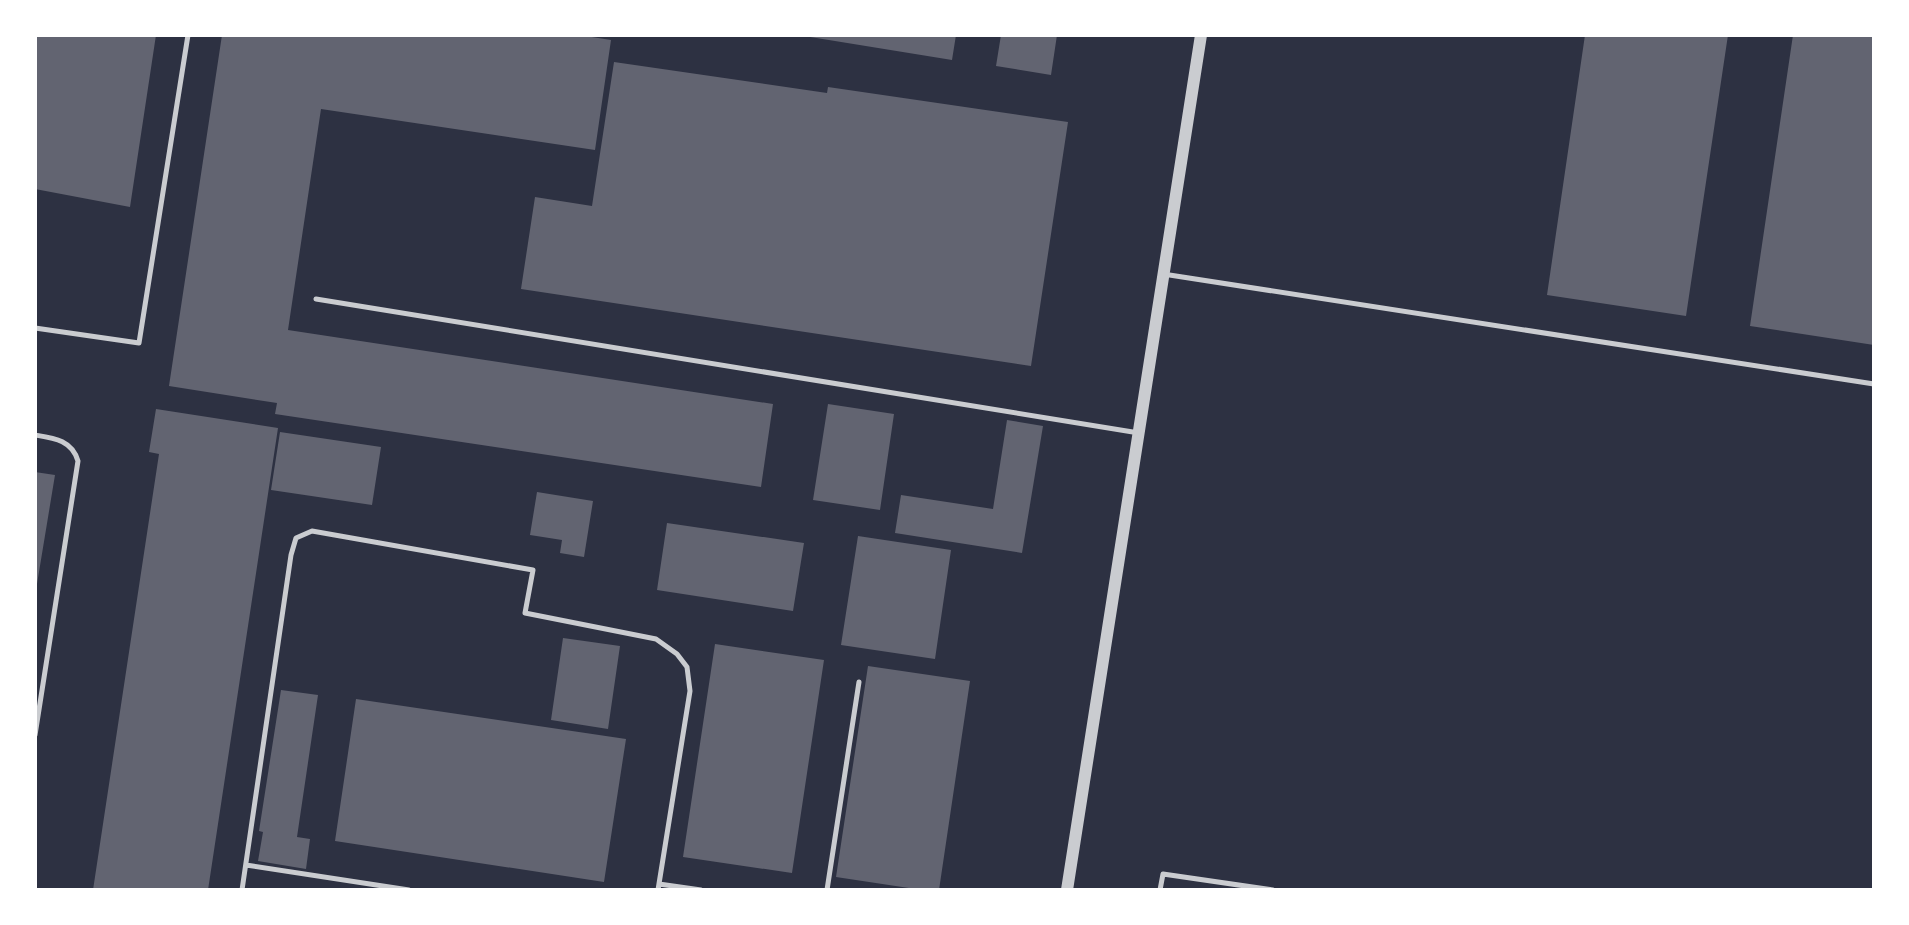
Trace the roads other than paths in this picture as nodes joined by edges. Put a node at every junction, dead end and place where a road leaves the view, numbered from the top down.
1 (188, 35) edge
2 (1200, 35) edge
3 (1163, 274) junction
4 (316, 299) dead end
5 (35, 328) edge
6 (1874, 384) edge
7 (1139, 433) junction
8 (35, 435) edge
9 (859, 682) dead end
10 (35, 735) edge
11 (246, 865) junction
12 (659, 887) edge
13 (242, 890) edge
14 (409, 890) edge
15 (701, 890) edge
16 (827, 890) edge
17 (1067, 890) edge
18 (1160, 890) edge
19 (1273, 890) edge

1 - 5 lane
2 - 3 street
3 - 6 lane
3 - 7 street
4 - 7 lane
7 - 17 street
8 - 10 lane
9 - 16 lane
11 - 12 lane
11 - 13 lane
11 - 14 lane
12 - 15 lane
18 - 19 lane

